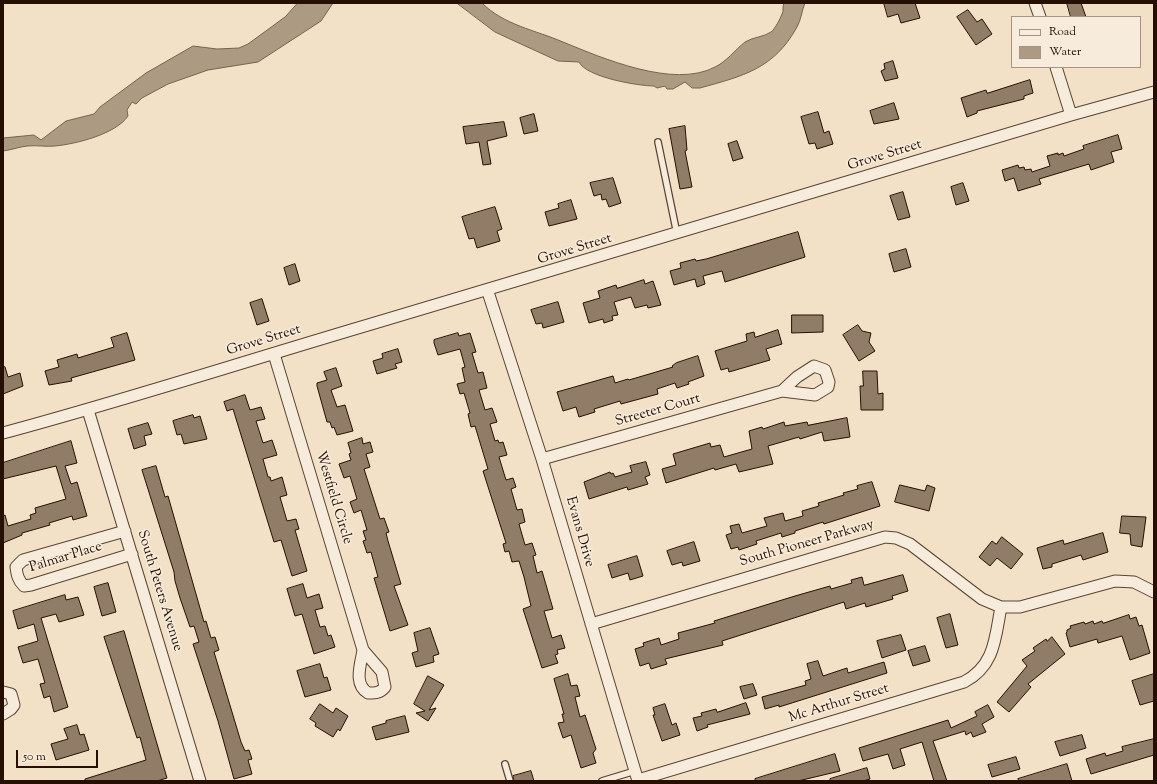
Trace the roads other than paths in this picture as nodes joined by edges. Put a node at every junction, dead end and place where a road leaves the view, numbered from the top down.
1 (1035, 3) edge
2 (1040, 16) edge
3 (1056, 68) edge
4 (1154, 92) edge
5 (1071, 115) junction
6 (658, 142) dead end
7 (677, 235) junction
8 (488, 292) junction
9 (274, 354) junction
10 (782, 391) dead end
11 (88, 410) junction
12 (3, 433) edge
13 (542, 459) junction
14 (125, 531) junction
15 (132, 554) junction
16 (1154, 592) edge
17 (1001, 607) junction
18 (591, 624) junction
19 (363, 650) dead end
20 (3, 692) edge
21 (3, 714) edge
22 (505, 764) dead end
23 (637, 777) edge
24 (200, 781) edge
25 (510, 781) edge
26 (602, 781) edge

1 - 2 street
3 - 5 street
4 - 5 street, Grove Street
5 - 7 street, Grove Street
6 - 7 lane
7 - 8 street, Grove Street
8 - 9 street, Grove Street
8 - 13 street, Evans Drive
9 - 11 street, Grove Street
9 - 19 street, Westfield Circle
10 - 13 street, Streeter Court
11 - 12 street, Grove Street
11 - 14 street, South Peters Avenue
13 - 18 street, Evans Drive
14 - 15 street, South Peters Avenue
14 - 15 street, Palmar Place
15 - 24 street, South Peters Avenue
16 - 17 street, South Pioneer Parkway
17 - 18 street, South Pioneer Parkway
17 - 23 street, Mc Arthur Street
18 - 23 street, Evans Drive
20 - 21 street
22 - 25 lane
23 - 26 lane

